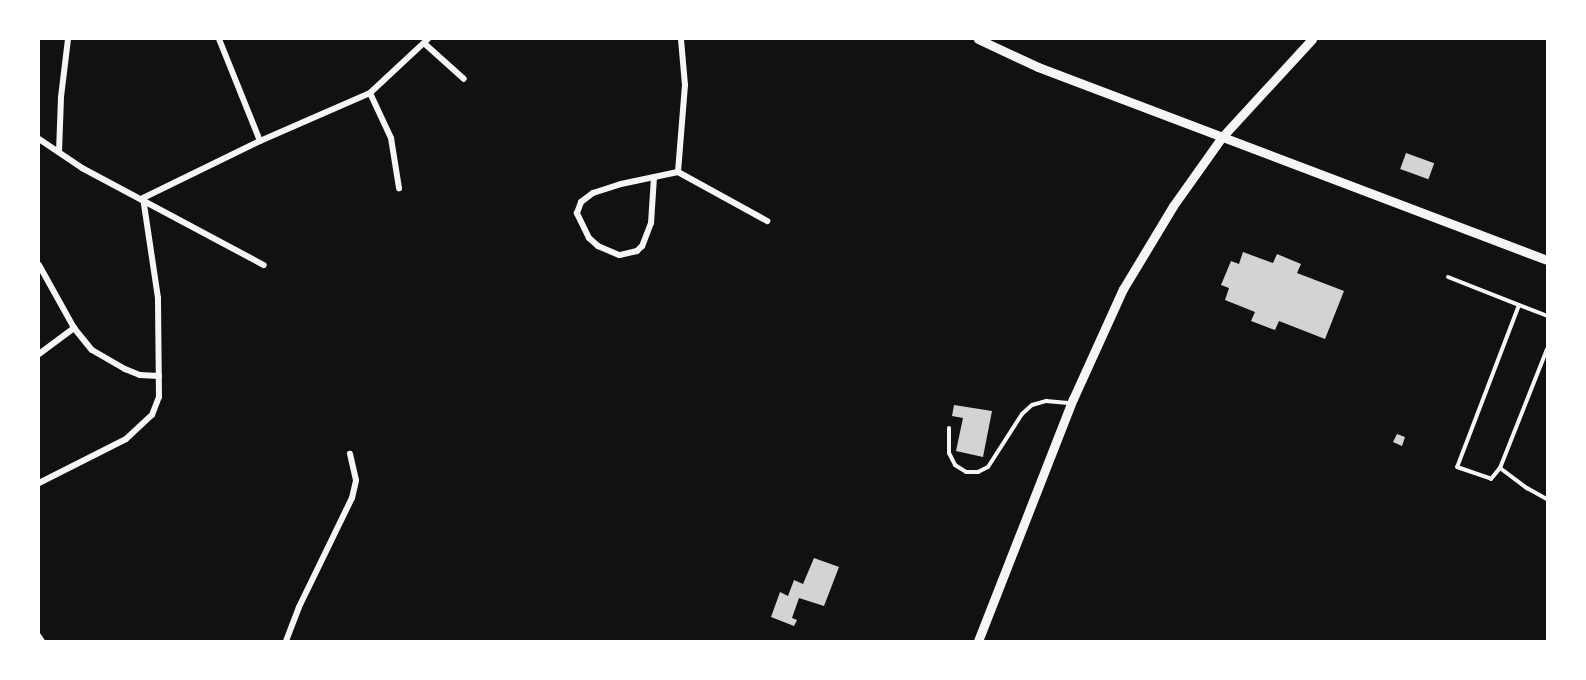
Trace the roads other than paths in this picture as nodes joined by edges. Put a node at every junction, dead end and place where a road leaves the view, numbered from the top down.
1 (68, 39) edge
2 (219, 39) edge
3 (681, 39) edge
4 (978, 39) edge
5 (1312, 39) edge
6 (427, 41) edge
7 (464, 79) dead end
8 (370, 93) junction
9 (1222, 137) junction
10 (39, 139) edge
11 (260, 141) junction
12 (58, 152) junction
13 (678, 172) junction
14 (654, 177) junction
15 (399, 188) dead end
16 (143, 198) junction
17 (767, 221) dead end
18 (1547, 260) edge
19 (39, 265) edge
20 (264, 265) dead end
21 (1448, 277) dead end
22 (1519, 305) junction
23 (1547, 316) edge
24 (74, 328) junction
25 (1547, 348) edge
26 (39, 354) edge
27 (159, 376) junction
28 (1071, 403) junction
29 (949, 429) dead end
30 (350, 454) dead end
31 (1500, 468) junction
32 (39, 483) edge
33 (1547, 499) edge
34 (39, 635) edge
35 (43, 641) edge
36 (286, 641) edge
37 (978, 641) edge

1 - 12 street
2 - 11 street
3 - 13 street
4 - 9 street
5 - 9 street
6 - 7 street
6 - 8 street
8 - 11 street
8 - 15 street
9 - 18 street
9 - 28 street
10 - 12 street
11 - 16 street
12 - 16 street
13 - 14 street
13 - 17 street
14 - 14 street
16 - 20 street
16 - 27 street
19 - 24 street
21 - 22 lane
22 - 23 lane
22 - 31 lane
24 - 26 street
24 - 27 street
25 - 31 lane
27 - 32 street
28 - 29 lane
28 - 37 street
30 - 36 street
31 - 33 lane
34 - 35 lane

